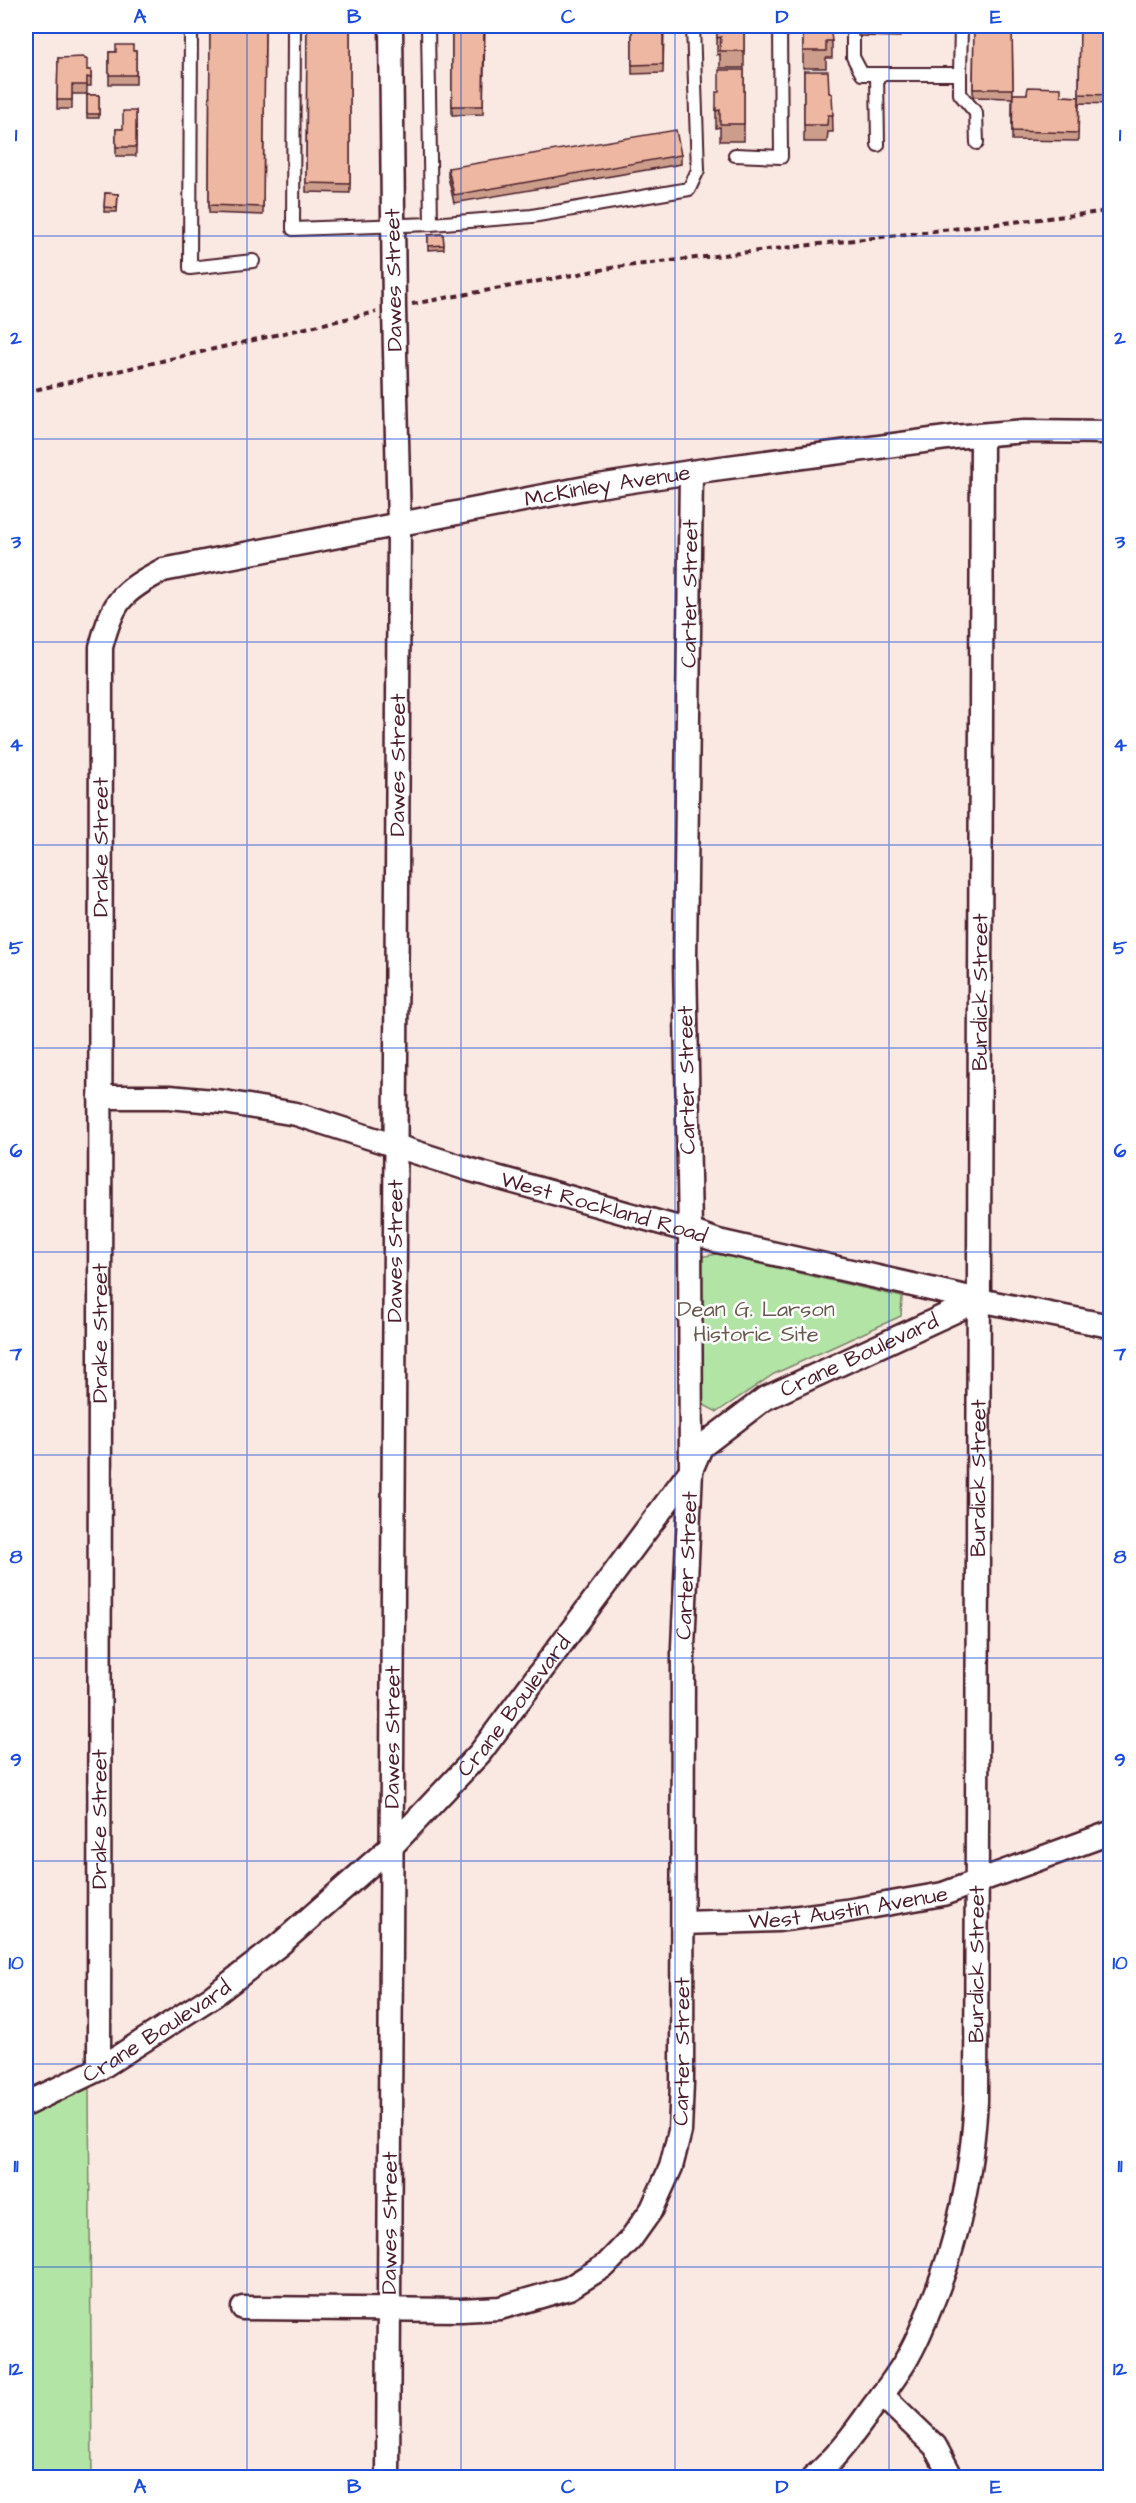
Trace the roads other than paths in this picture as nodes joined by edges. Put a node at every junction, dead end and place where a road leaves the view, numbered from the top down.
1 (191, 26) edge
2 (294, 26) edge
3 (391, 26) edge
4 (428, 26) edge
5 (693, 26) edge
6 (780, 26) edge
7 (853, 26) edge
8 (960, 26) edge
9 (877, 74) junction
10 (960, 74) junction
11 (977, 142) dead end
12 (878, 145) dead end
13 (735, 155) dead end
14 (430, 224) junction
15 (393, 226) junction
16 (254, 261) dead end
17 (1110, 432) edge
18 (982, 435) junction
19 (691, 472) junction
20 (399, 526) junction
21 (119, 599) joint
22 (99, 1097) junction
23 (395, 1144) junction
24 (690, 1231) junction
25 (979, 1300) junction
26 (1110, 1326) edge
27 (691, 1470) junction
28 (1110, 1833) edge
29 (393, 1845) junction
30 (976, 1883) junction
31 (682, 1923) junction
32 (99, 2069) junction
33 (26, 2104) edge
34 (243, 2308) dead end
35 (388, 2310) junction
36 (882, 2395) junction
37 (388, 2478) edge
38 (813, 2478) edge
39 (952, 2478) edge

1 - 16 lane
2 - 15 lane
3 - 15 street, Dawes Street
4 - 14 lane
5 - 14 lane
6 - 13 lane
7 - 9 lane
8 - 10 lane
9 - 10 lane
9 - 12 lane
10 - 11 lane
14 - 15 lane
15 - 20 street, Dawes Street
17 - 18 street, McKinley Avenue
18 - 19 street, McKinley Avenue
18 - 25 street, Burdick Street
19 - 20 street, McKinley Avenue
19 - 24 street, Carter Street
20 - 21 street, McKinley Avenue
20 - 23 street, Dawes Street
21 - 22 street, Drake Street
22 - 23 street, West Rockland Road
22 - 32 street, Drake Street
23 - 24 street, West Rockland Road
23 - 29 street, Dawes Street
24 - 25 street, West Rockland Road
24 - 27 street, Carter Street
25 - 26 street, West Rockland Road
25 - 27 street, Crane Boulevard
25 - 30 street, Burdick Street
27 - 29 street, Crane Boulevard
27 - 31 street, Carter Street
28 - 30 street, West Austin Avenue
29 - 32 street, Crane Boulevard
29 - 35 street, Dawes Street
30 - 31 street, West Austin Avenue
30 - 36 street, Burdick Street
31 - 35 street, Carter Street
32 - 33 street, Crane Boulevard
34 - 35 street, Carter Street
35 - 37 street, Dawes Street
36 - 38 street, Burdick Street
36 - 39 street

